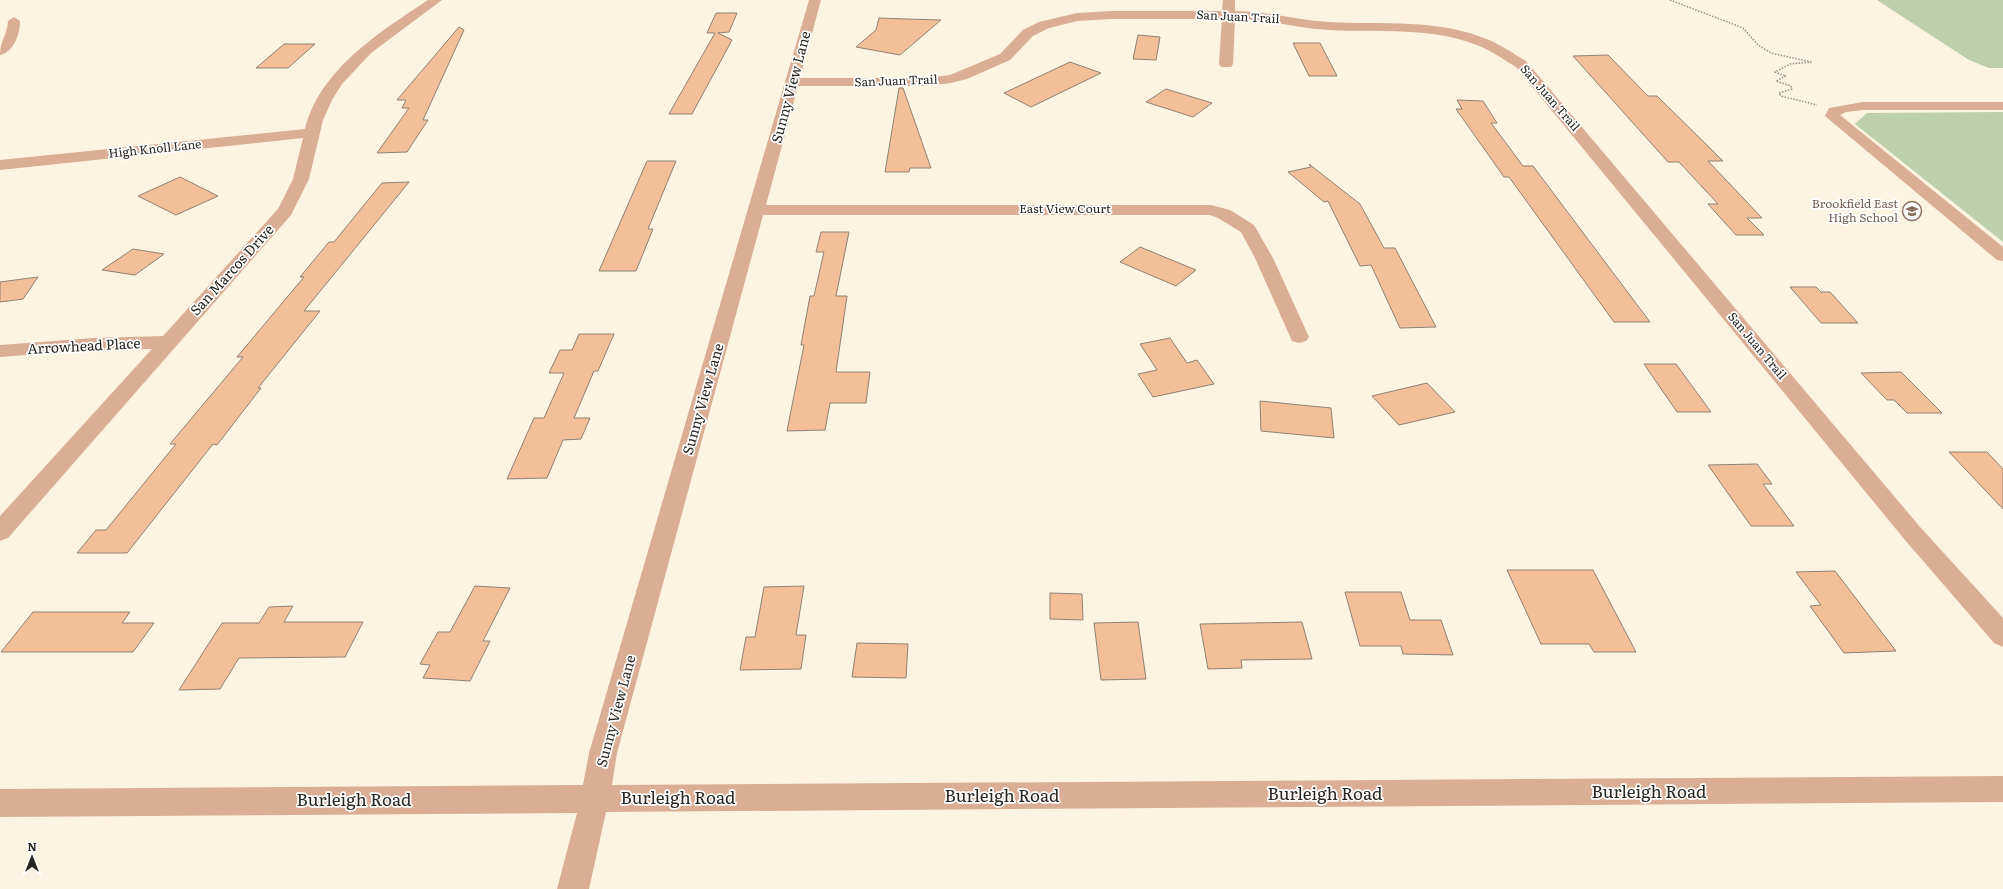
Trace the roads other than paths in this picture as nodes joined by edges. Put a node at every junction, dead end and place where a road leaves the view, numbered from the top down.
1 (436, 0) edge
2 (815, 0) edge
3 (1229, 7) edge
4 (14, 21) dead end
5 (0, 50) edge
6 (1226, 64) dead end
7 (792, 82) junction
8 (2003, 106) edge
9 (311, 133) junction
10 (0, 165) edge
11 (757, 210) junction
12 (2003, 256) edge
13 (1299, 337) dead end
14 (167, 342) junction
15 (0, 351) edge
16 (0, 532) edge
17 (2003, 636) edge
18 (2003, 789) edge
19 (595, 798) junction
20 (0, 802) edge
21 (573, 889) edge

1 - 9 street, San Marcos Drive
2 - 7 street, Sunny View Lane
3 - 6 street
3 - 7 street, San Juan Trail
3 - 17 street, San Juan Trail
4 - 5 street
7 - 11 street, Sunny View Lane
8 - 12 street
9 - 10 street, High Knoll Lane
9 - 14 street, San Marcos Drive
11 - 13 street, East View Court
11 - 19 street, Sunny View Lane
14 - 15 street, Arrowhead Place
14 - 16 street, San Marcos Drive
18 - 19 street, Burleigh Road
19 - 20 street, Burleigh Road
19 - 21 street, Sunny View Lane

